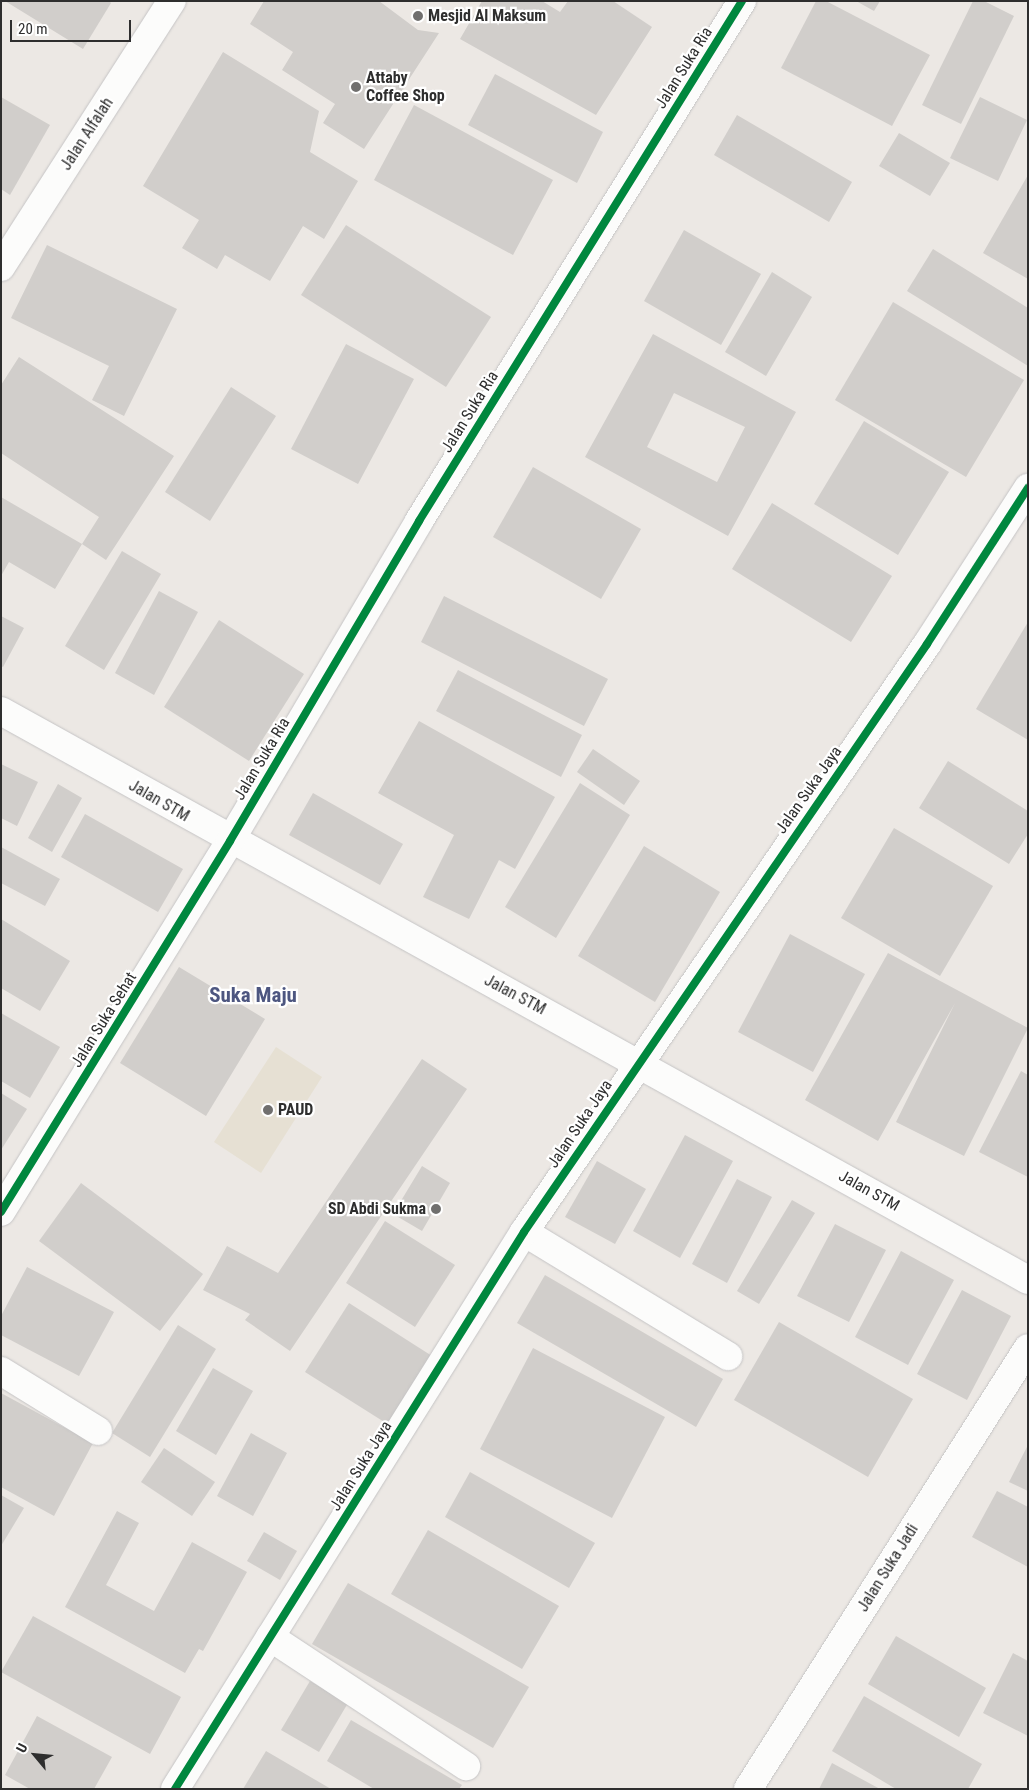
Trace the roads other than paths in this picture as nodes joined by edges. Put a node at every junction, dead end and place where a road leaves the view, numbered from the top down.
1 (172, 1) edge
2 (742, 1) edge
3 (1, 267) edge
4 (1028, 488) edge
5 (1, 711) edge
6 (230, 841) junction
7 (638, 1061) junction
8 (1, 1212) edge
9 (524, 1232) junction
10 (1028, 1280) edge
11 (1028, 1348) edge
12 (728, 1356) dead end
13 (1, 1371) edge
14 (98, 1431) dead end
15 (270, 1637) junction
16 (466, 1766) dead end
17 (175, 1789) edge
18 (748, 1789) edge

1 - 3 street, Jalan Alfalah
2 - 6 street, Jalan Suka Ria
4 - 7 street, Jalan Suka Jaya
5 - 6 street, Jalan STM
6 - 7 street, Jalan STM
6 - 8 street, Jalan Suka Sehat
7 - 9 street, Jalan Suka Jaya
7 - 10 street, Jalan STM
9 - 12 street
9 - 15 street, Jalan Suka Jaya
11 - 18 street, Jalan Suka Jadi
13 - 14 street
15 - 16 street
15 - 17 street, Jalan Suka Jaya

